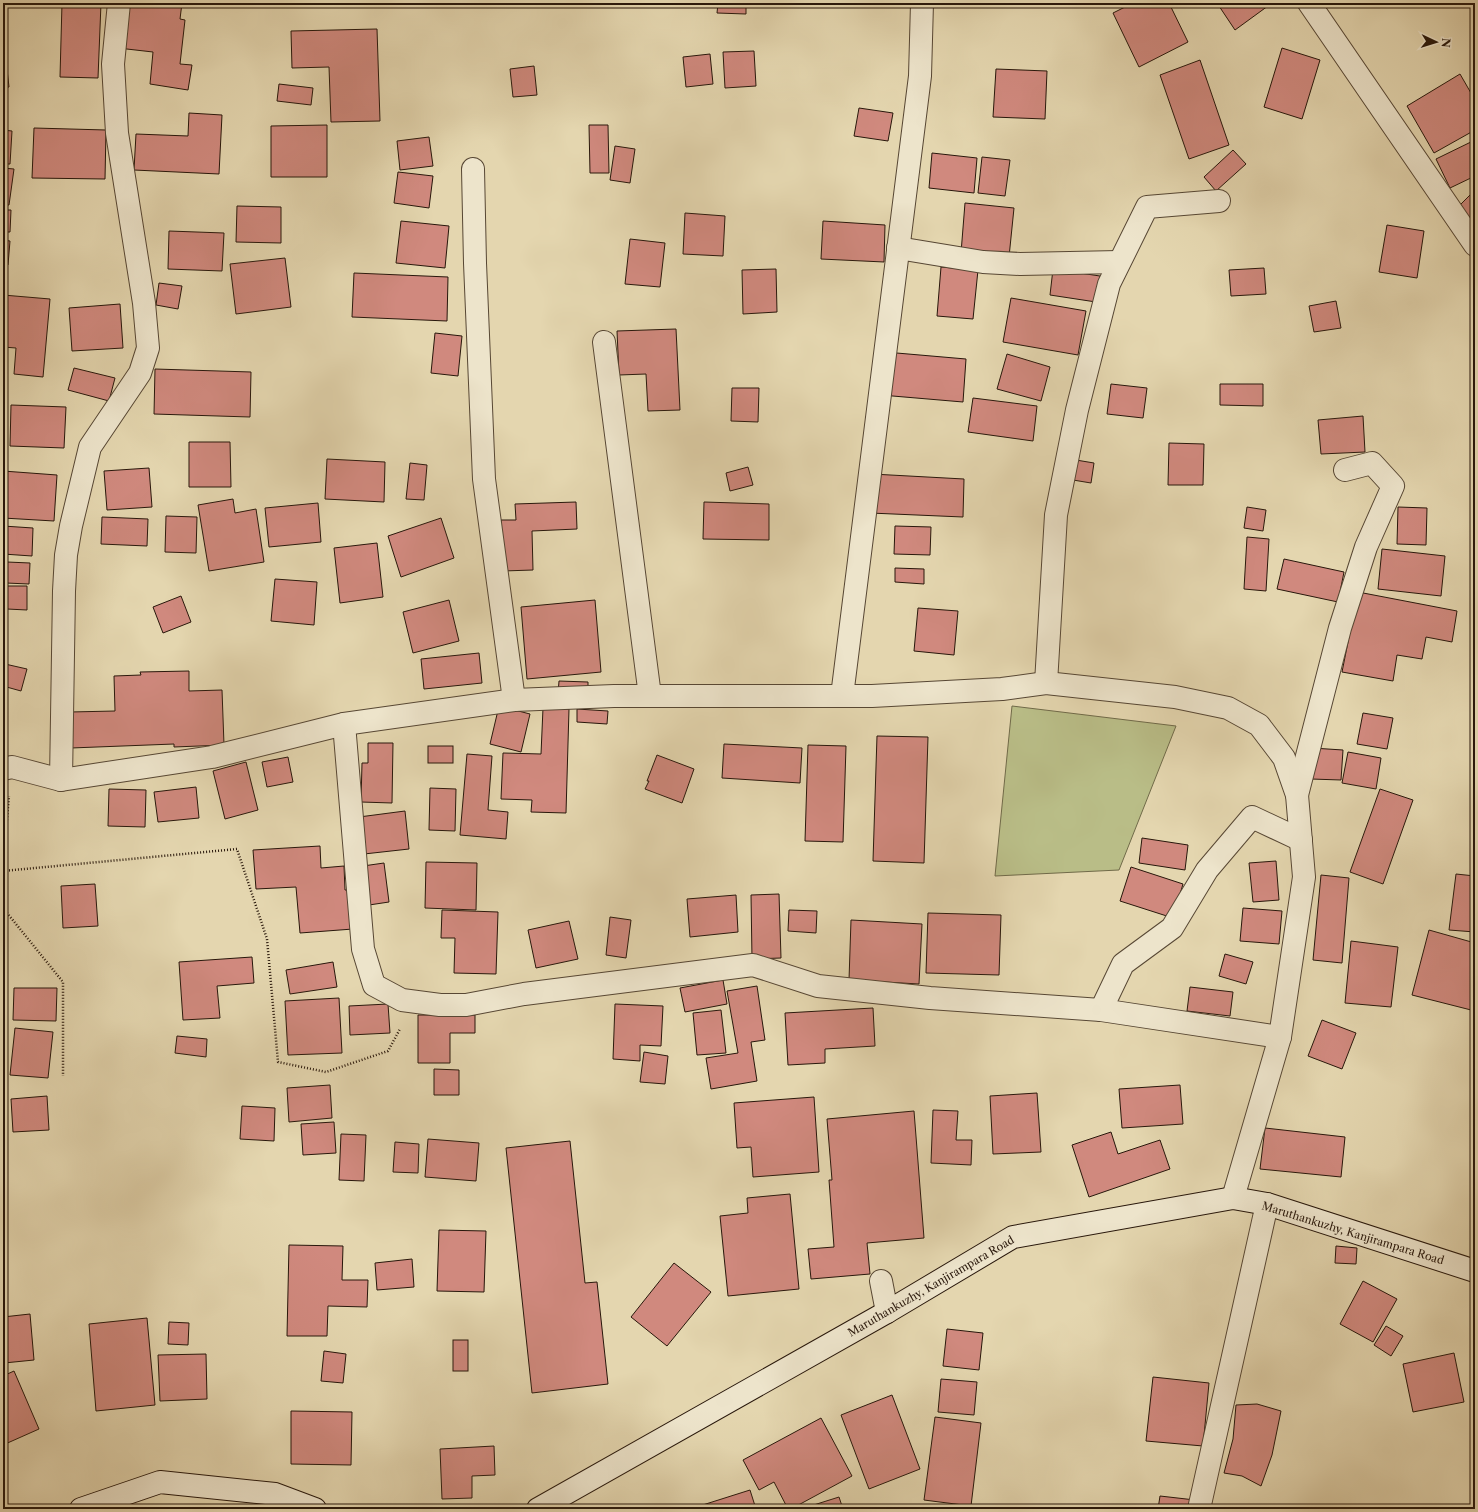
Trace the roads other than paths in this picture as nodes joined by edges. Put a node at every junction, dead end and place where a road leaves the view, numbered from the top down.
1 (119, 3) edge
2 (922, 3) edge
3 (1308, 3) edge
4 (473, 169) dead end
5 (1219, 201) dead end
6 (1475, 245) edge
7 (898, 248) junction
8 (1119, 262) junction
9 (604, 342) dead end
10 (1345, 470) dead end
11 (1046, 683) junction
12 (650, 696) junction
13 (842, 696) junction
14 (514, 700) junction
15 (344, 724) junction
16 (7, 768) edge
17 (62, 780) junction
18 (1297, 795) junction
19 (1301, 840) junction
20 (1102, 1010) junction
21 (1280, 1037) junction
22 (1233, 1198) junction
23 (1267, 1204) junction
24 (1475, 1271) edge
25 (881, 1281) dead end
26 (887, 1312) junction
27 (81, 1509) edge
28 (315, 1509) edge
29 (538, 1509) edge
30 (1199, 1509) edge

1 - 17 street
2 - 7 street
3 - 6 street
4 - 14 street
5 - 8 street
7 - 8 street
7 - 13 street
8 - 11 street
9 - 12 street
10 - 18 street
11 - 13 street
11 - 18 street
12 - 13 street
12 - 14 street
14 - 15 street
15 - 17 street
15 - 20 street
16 - 17 street
18 - 19 street
19 - 20 street
19 - 21 street
20 - 21 street
21 - 22 street
22 - 23 street, Maruthankuzhy, Kanjirampara Road
22 - 26 street, Maruthankuzhy, Kanjirampara Road
23 - 24 street, Maruthankuzhy, Kanjirampara Road
23 - 30 street
25 - 26 street
26 - 29 street, Maruthankuzhy, Kanjirampara Road
27 - 28 street

